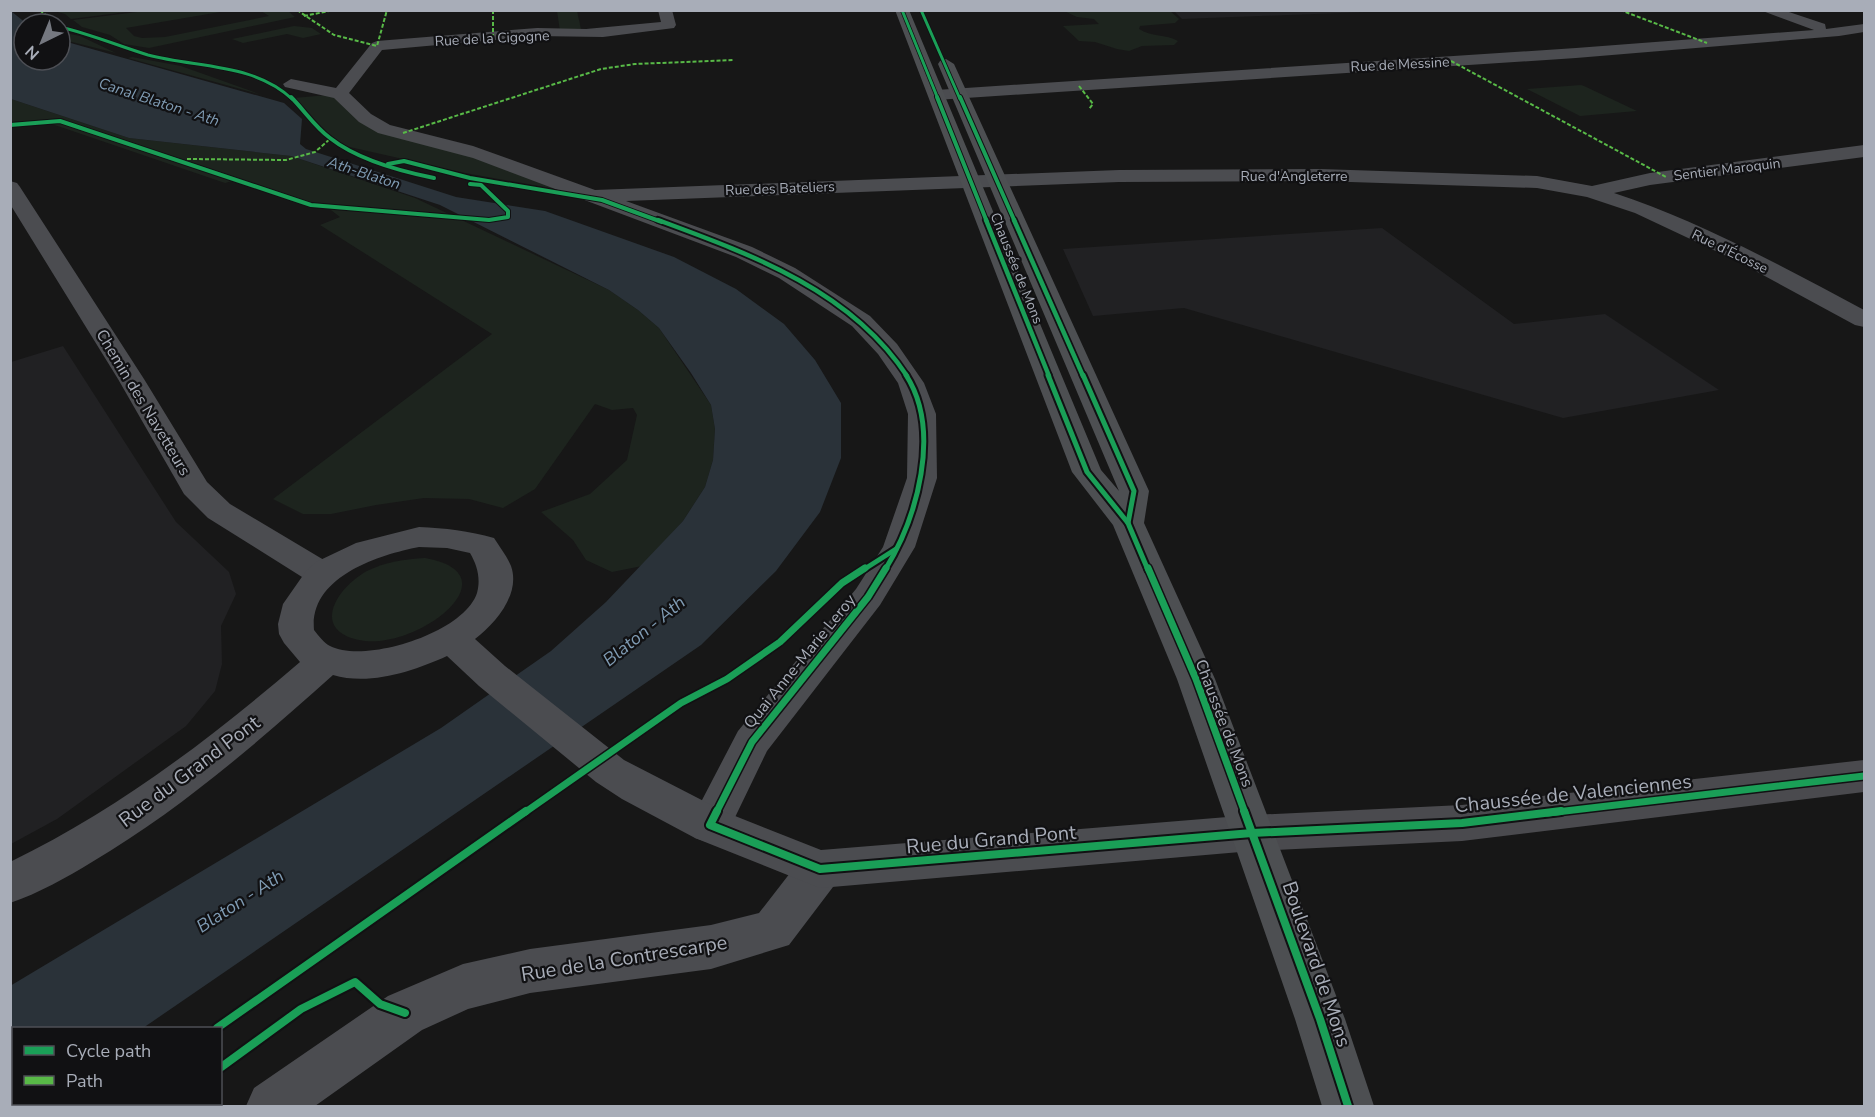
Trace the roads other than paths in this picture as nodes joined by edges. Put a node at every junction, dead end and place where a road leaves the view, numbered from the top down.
1 (902, 10) edge
2 (921, 10) edge
3 (1767, 10) edge
4 (667, 18) edge
5 (1864, 27) edge
6 (1839, 32) junction
7 (291, 84) dead end
8 (340, 94) junction
9 (959, 94) junction
10 (936, 95) junction
11 (1864, 151) edge
12 (997, 180) junction
13 (969, 181) junction
14 (10, 187) edge
15 (1591, 192) junction
16 (596, 198) junction
17 (1864, 320) edge
18 (1128, 523) junction
19 (322, 574) junction
20 (452, 639) junction
21 (325, 661) junction
22 (1864, 776) edge
23 (710, 825) junction
24 (1268, 833) junction
25 (820, 869) junction
26 (10, 884) edge
27 (272, 1107) edge
28 (1348, 1107) edge

1 - 10 main road, Chaussée de Mons
2 - 9 main road, Chaussée de Mons
3 - 6 street
4 - 8 street, Rue de la Cigogne
5 - 6 street, Rue de Messine
6 - 9 street, Rue de Messine
7 - 8 street
8 - 16 street, Quai Anne-Marie Leroy
9 - 10 street, Rue de Messine
9 - 12 main road, Chaussée de Mons
10 - 13 main road, Chaussée de Mons
11 - 15 street, Sentier Maroquin
12 - 13 street
12 - 15 street, Rue d'Angleterre
12 - 18 main road, Chaussée de Mons
13 - 16 street, Rue des Bateliers
13 - 18 main road, Chaussée de Mons
14 - 19 street, Chemin des Navetteurs
15 - 17 street, Rue d'Écosse
16 - 23 street, Quai Anne-Marie Leroy
18 - 24 main road, Chaussée de Mons
19 - 20 street
19 - 21 street
20 - 21 street
20 - 23 street, Rue du Grand Pont
21 - 26 street, Rue du Grand Pont
22 - 24 main road, Chaussée de Valenciennes
23 - 25 street, Rue du Grand Pont
24 - 25 street, Rue du Grand Pont
24 - 28 main road, Boulevard de Mons
25 - 27 street, Rue de la Contrescarpe

